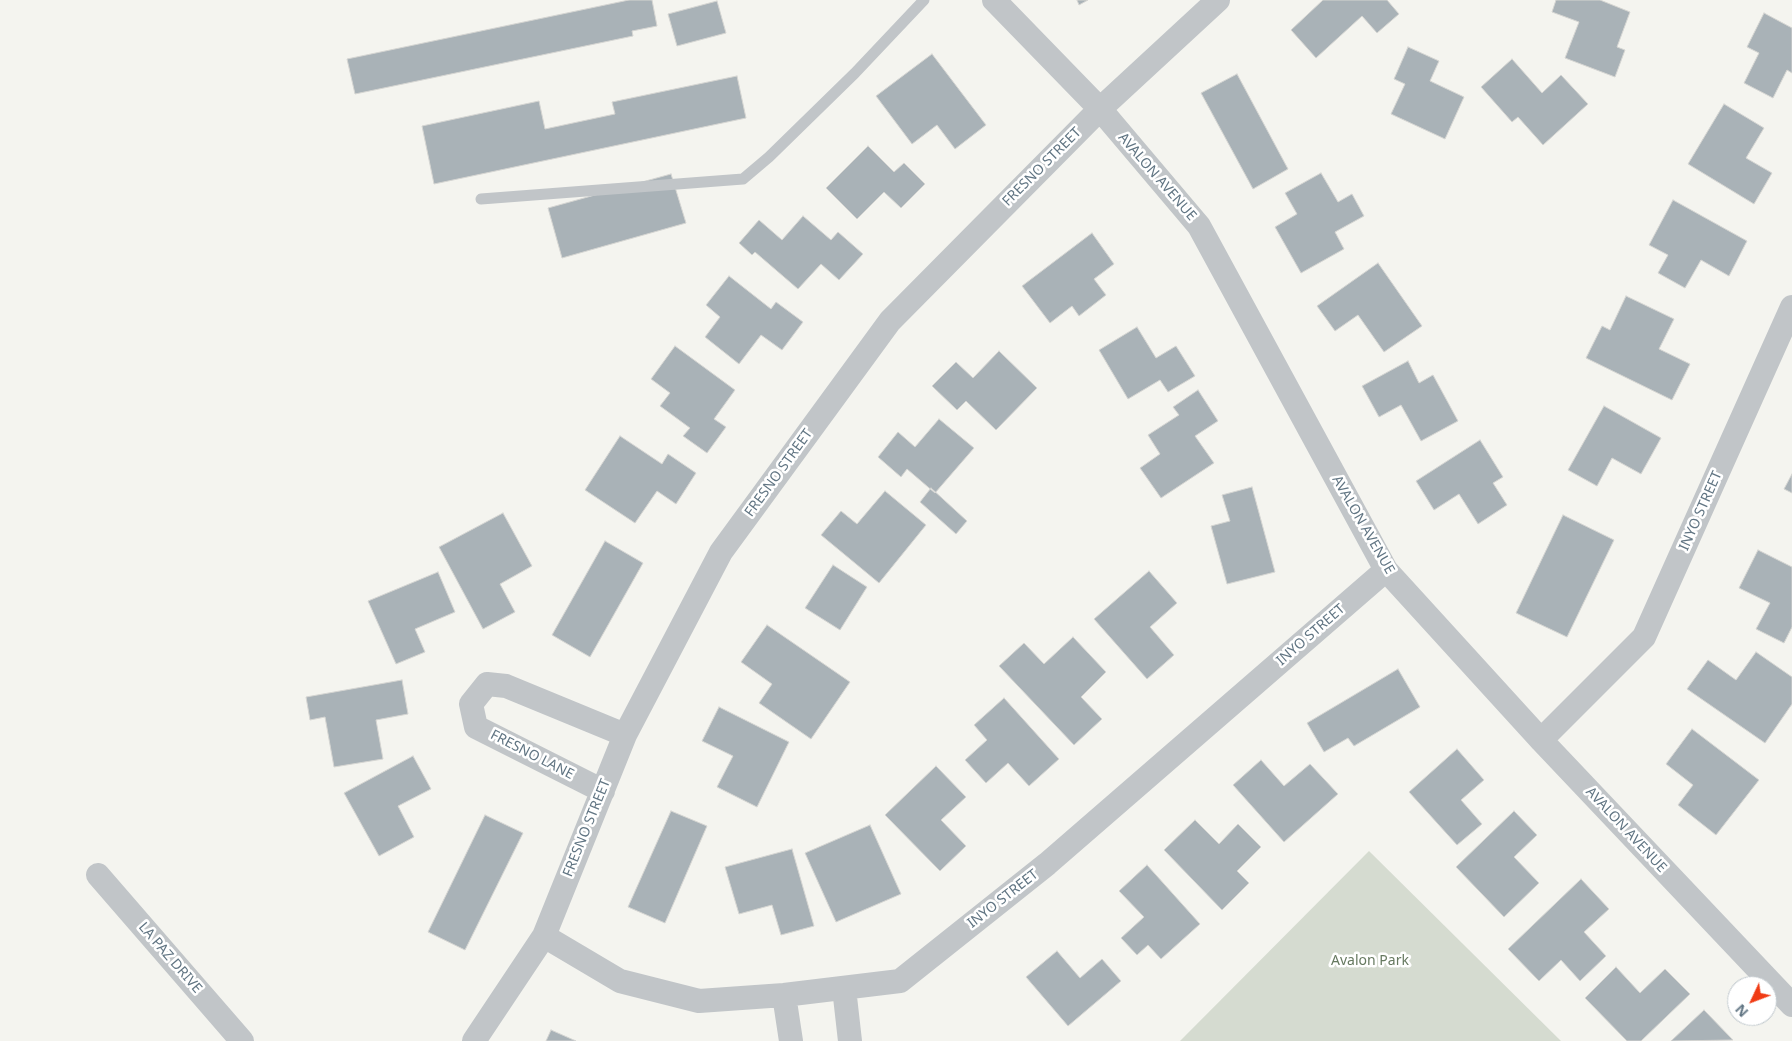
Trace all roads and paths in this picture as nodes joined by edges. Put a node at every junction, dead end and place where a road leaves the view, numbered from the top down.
1 (924, 0) edge
2 (994, 0) edge
3 (1218, 0) edge
4 (1100, 110) junction
5 (481, 199) dead end
6 (1792, 307) edge
7 (1386, 570) junction
8 (624, 735) junction
9 (1542, 740) junction
10 (602, 791) junction
11 (98, 874) dead end
12 (544, 936) junction
13 (844, 988) junction
14 (784, 995) junction
15 (1792, 1005) edge
16 (242, 1041) edge
17 (474, 1041) edge
18 (791, 1041) edge
19 (850, 1041) edge

1 - 5 lane
2 - 4 street, AVALON AVENUE
3 - 4 street, FRESNO STREET
4 - 7 street, AVALON AVENUE
4 - 8 street, FRESNO STREET
6 - 9 street, INYO STREET
7 - 9 street, AVALON AVENUE
7 - 13 street, INYO STREET
8 - 10 street, FRESNO STREET
8 - 10 street, FRESNO LANE
9 - 15 street, AVALON AVENUE
10 - 12 street, FRESNO STREET
11 - 16 street, LA PAZ DRIVE
12 - 14 street, INYO STREET
12 - 17 street, FRESNO STREET
13 - 14 street, INYO STREET
13 - 19 street
14 - 18 street

